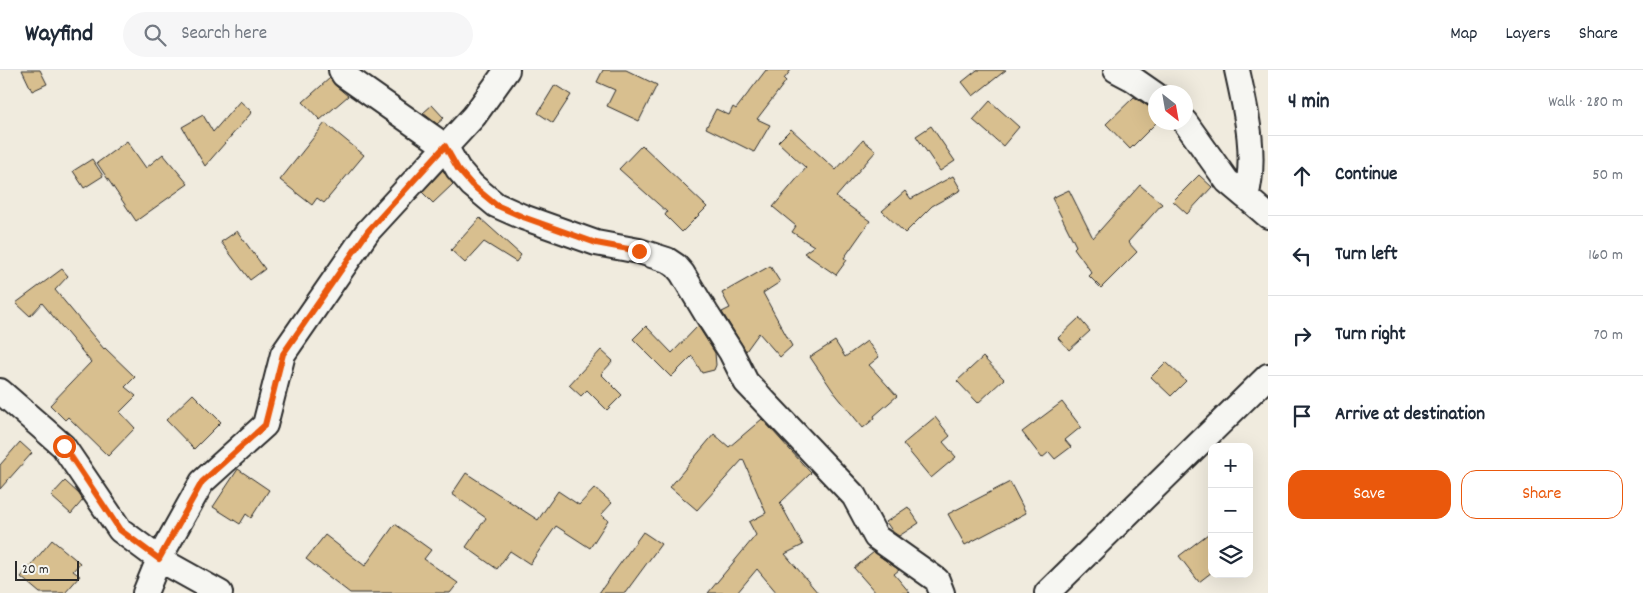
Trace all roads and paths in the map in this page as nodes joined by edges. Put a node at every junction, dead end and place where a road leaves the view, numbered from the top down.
1 (340, 70) edge
2 (507, 70) edge
3 (1116, 70) edge
4 (1237, 70) edge
5 (1148, 89) edge
6 (1191, 130) edge
7 (445, 146) junction
8 (1246, 197) junction
9 (1268, 216) edge
10 (1268, 376) edge
11 (0, 391) edge
12 (159, 559) junction
13 (145, 593) edge
14 (220, 593) edge
15 (942, 593) edge
16 (1047, 593) edge

1 - 7 street
2 - 7 street
3 - 5 street
4 - 8 street
6 - 8 street
7 - 12 street
7 - 15 street
8 - 9 street
10 - 16 street
11 - 12 street
12 - 13 street
12 - 14 street

